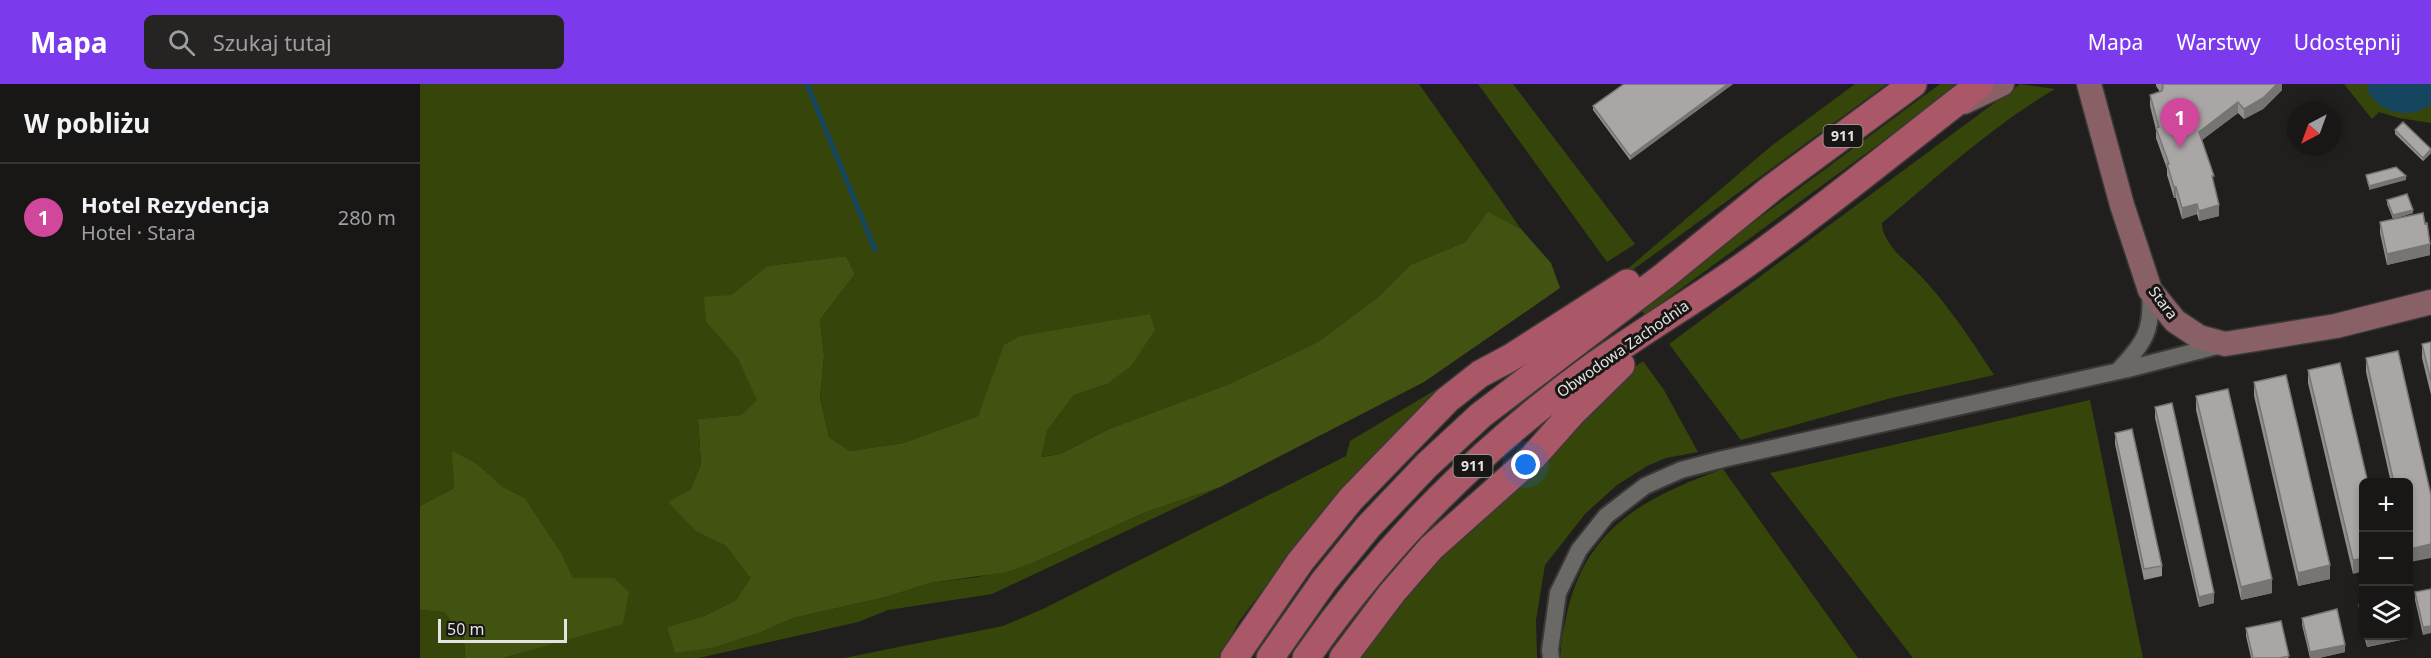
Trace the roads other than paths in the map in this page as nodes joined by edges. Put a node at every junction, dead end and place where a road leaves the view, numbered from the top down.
1 (1913, 84) edge
2 (1980, 84) edge
3 (2002, 84) edge
4 (2076, 84) edge
5 (2092, 92) edge
6 (1946, 110) junction
7 (1772, 188) junction
8 (2150, 290) junction
9 (2431, 302) edge
10 (1676, 312) junction
11 (2225, 344) junction
12 (2118, 371) junction
13 (1234, 658) edge
14 (1270, 658) edge
15 (1306, 658) edge
16 (1343, 658) edge
17 (1551, 658) edge

1 - 7 main road, 911
2 - 6 main road, Obwodowa Zachodnia / 911
3 - 6 street
4 - 5 street, Stara
5 - 8 street, Stara
6 - 10 main road, Obwodowa Zachodnia / 911
7 - 13 main road
7 - 14 main road, 911
8 - 11 street, Stara
8 - 12 street
9 - 11 street, Stara
10 - 15 main road, Obwodowa Zachodnia / 911
10 - 16 main road
11 - 12 street
12 - 17 street

